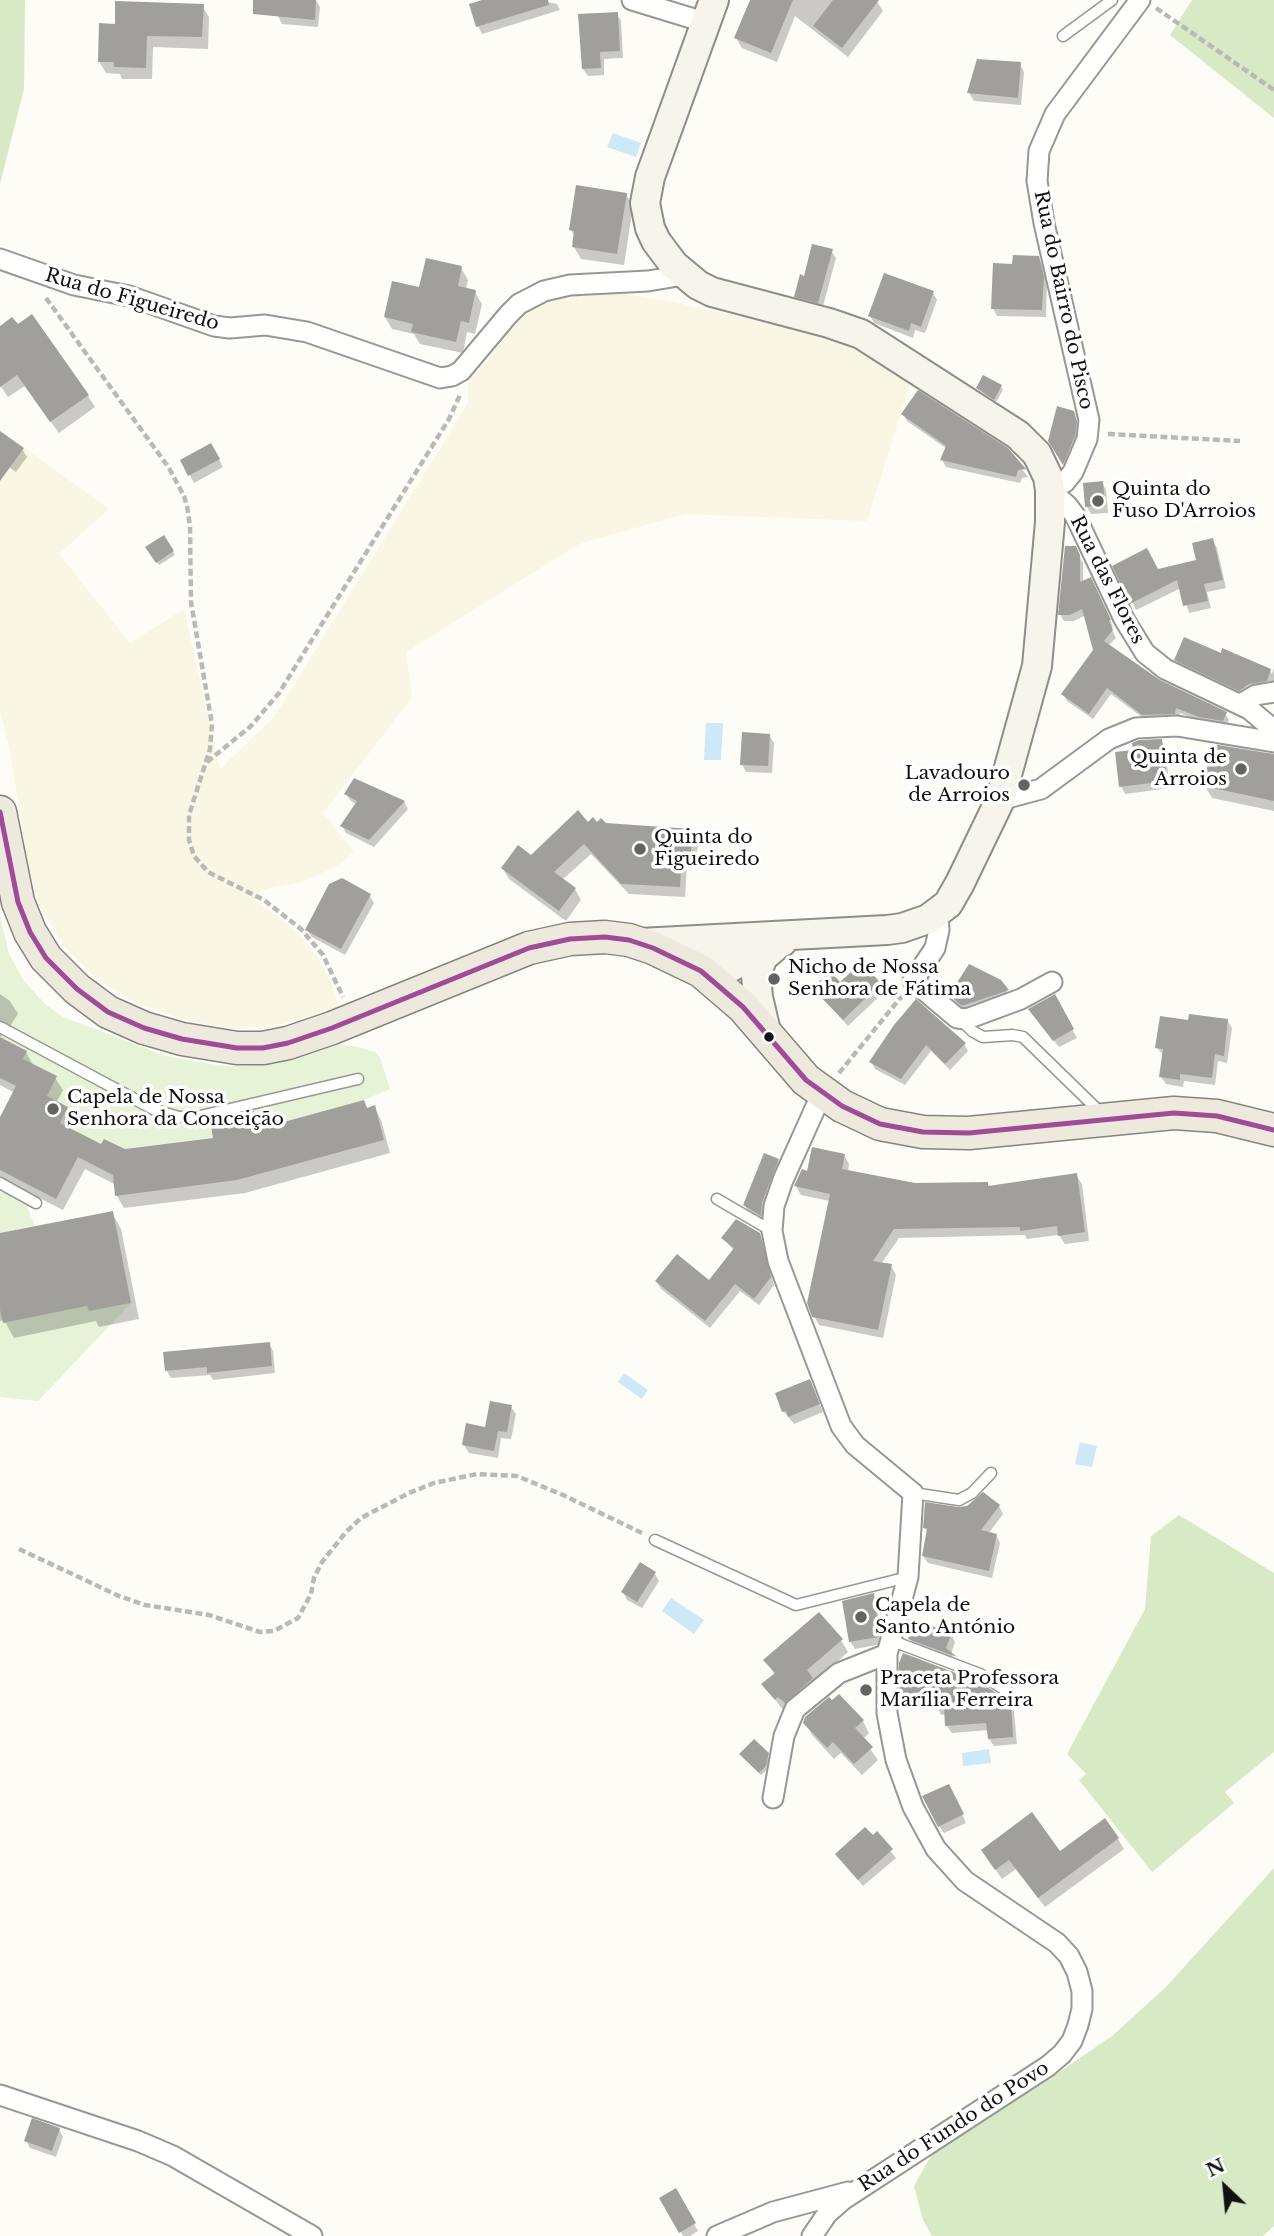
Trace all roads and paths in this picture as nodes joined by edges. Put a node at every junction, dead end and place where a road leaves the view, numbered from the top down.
1 (632, 0) edge
2 (1112, 0) edge
3 (1147, 4) edge
4 (709, 11) edge
5 (1063, 36) dead end
6 (1274, 90) edge
7 (0, 259) edge
8 (34, 271) junction
9 (684, 275) junction
10 (464, 367) junction
11 (1088, 433) junction
12 (1240, 441) dead end
13 (1051, 490) junction
14 (1274, 692) edge
15 (1241, 704) junction
16 (1274, 730) edge
17 (1274, 742) edge
18 (206, 763) junction
19 (1000, 800) junction
20 (0, 812) edge
21 (938, 913) junction
22 (752, 937) junction
23 (797, 938) junction
24 (640, 943) junction
25 (711, 978) junction
26 (913, 981) junction
27 (1052, 982) dead end
28 (960, 1019) junction
29 (353, 1020) junction
30 (0, 1027) edge
31 (767, 1036) junction
32 (358, 1079) dead end
33 (822, 1093) junction
34 (1106, 1118) junction
35 (1274, 1130) edge
36 (0, 1183) edge
37 (717, 1199) dead end
38 (36, 1203) dead end
39 (772, 1231) junction
40 (991, 1473) dead end
41 (913, 1493) junction
42 (655, 1540) joint
43 (19, 1549) dead end
44 (908, 1577) junction
45 (888, 1647) junction
46 (1007, 1691) dead end
47 (773, 1798) dead end
48 (0, 2095) edge
49 (862, 2187) junction
50 (312, 2236) edge
51 (716, 2236) edge
52 (812, 2236) edge

1 - 4 street
2 - 5 lane
3 - 6 path
3 - 11 street, Rua do Bairro do Pisco
4 - 9 street
7 - 8 street, Rua do Figueiredo
8 - 10 street, Rua do Figueiredo
8 - 18 path
9 - 10 street
9 - 13 street
10 - 18 path
11 - 12 path
11 - 13 street, Rua do Bairro do Pisco
13 - 15 street, Rua das Flores
13 - 19 street
14 - 15 street
15 - 16 street, Rua das Flores
17 - 19 street
18 - 29 path
19 - 21 street
20 - 29 main road
21 - 23 street
21 - 26 street
22 - 23 street
22 - 24 street
22 - 25 street
23 - 25 street
23 - 31 street
24 - 25 main road
24 - 29 main road
25 - 31 main road
26 - 28 street
26 - 33 path
27 - 28 street
28 - 34 lane
30 - 32 lane
31 - 33 main road
33 - 34 main road
33 - 39 street
34 - 35 main road
36 - 38 lane
37 - 39 lane
39 - 41 street
40 - 41 lane
41 - 44 street, Rua do Fundo do Povo
42 - 43 path
42 - 44 lane
44 - 45 street, Rua do Fundo do Povo
45 - 46 lane
45 - 47 street
45 - 49 street, Rua do Fundo do Povo
48 - 50 street
49 - 51 street
49 - 52 street, Rua do Fundo do Povo

